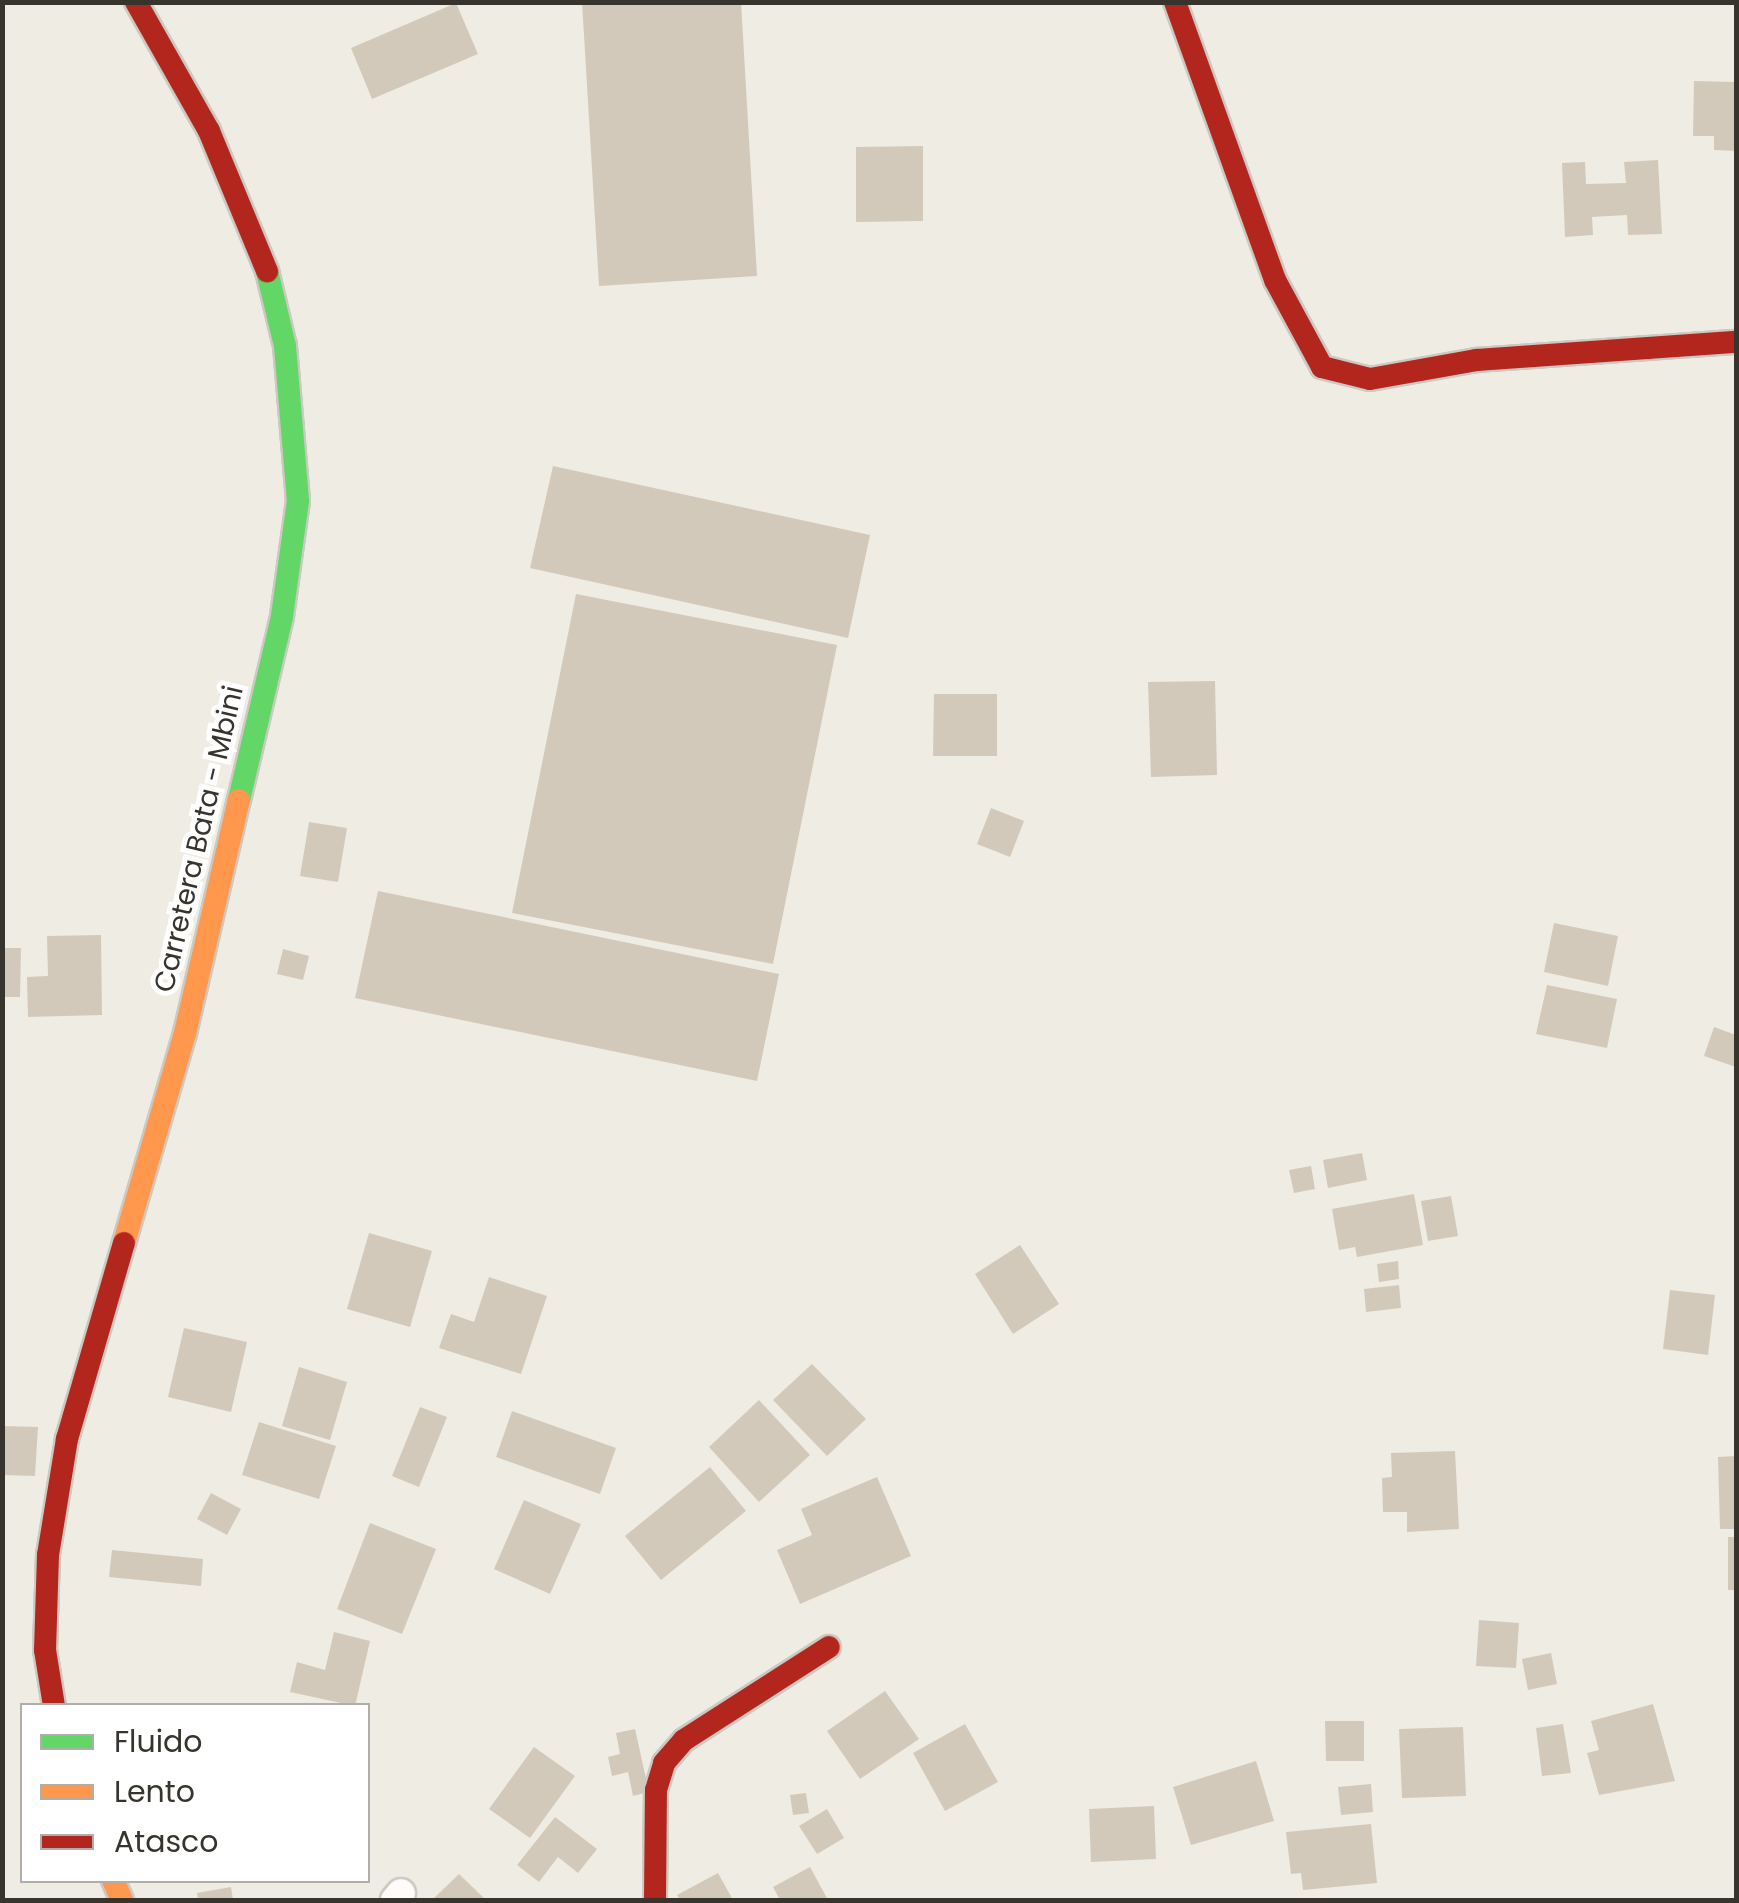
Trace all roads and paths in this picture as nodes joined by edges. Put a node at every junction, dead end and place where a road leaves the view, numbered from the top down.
1 (136, 2) edge
2 (1175, 2) edge
3 (1736, 342) edge
4 (829, 1647) dead end
5 (54, 1703) edge
6 (654, 1900) edge

1 - 5 main road, Carretera Bata - Mbini
2 - 3 main road
4 - 6 main road

